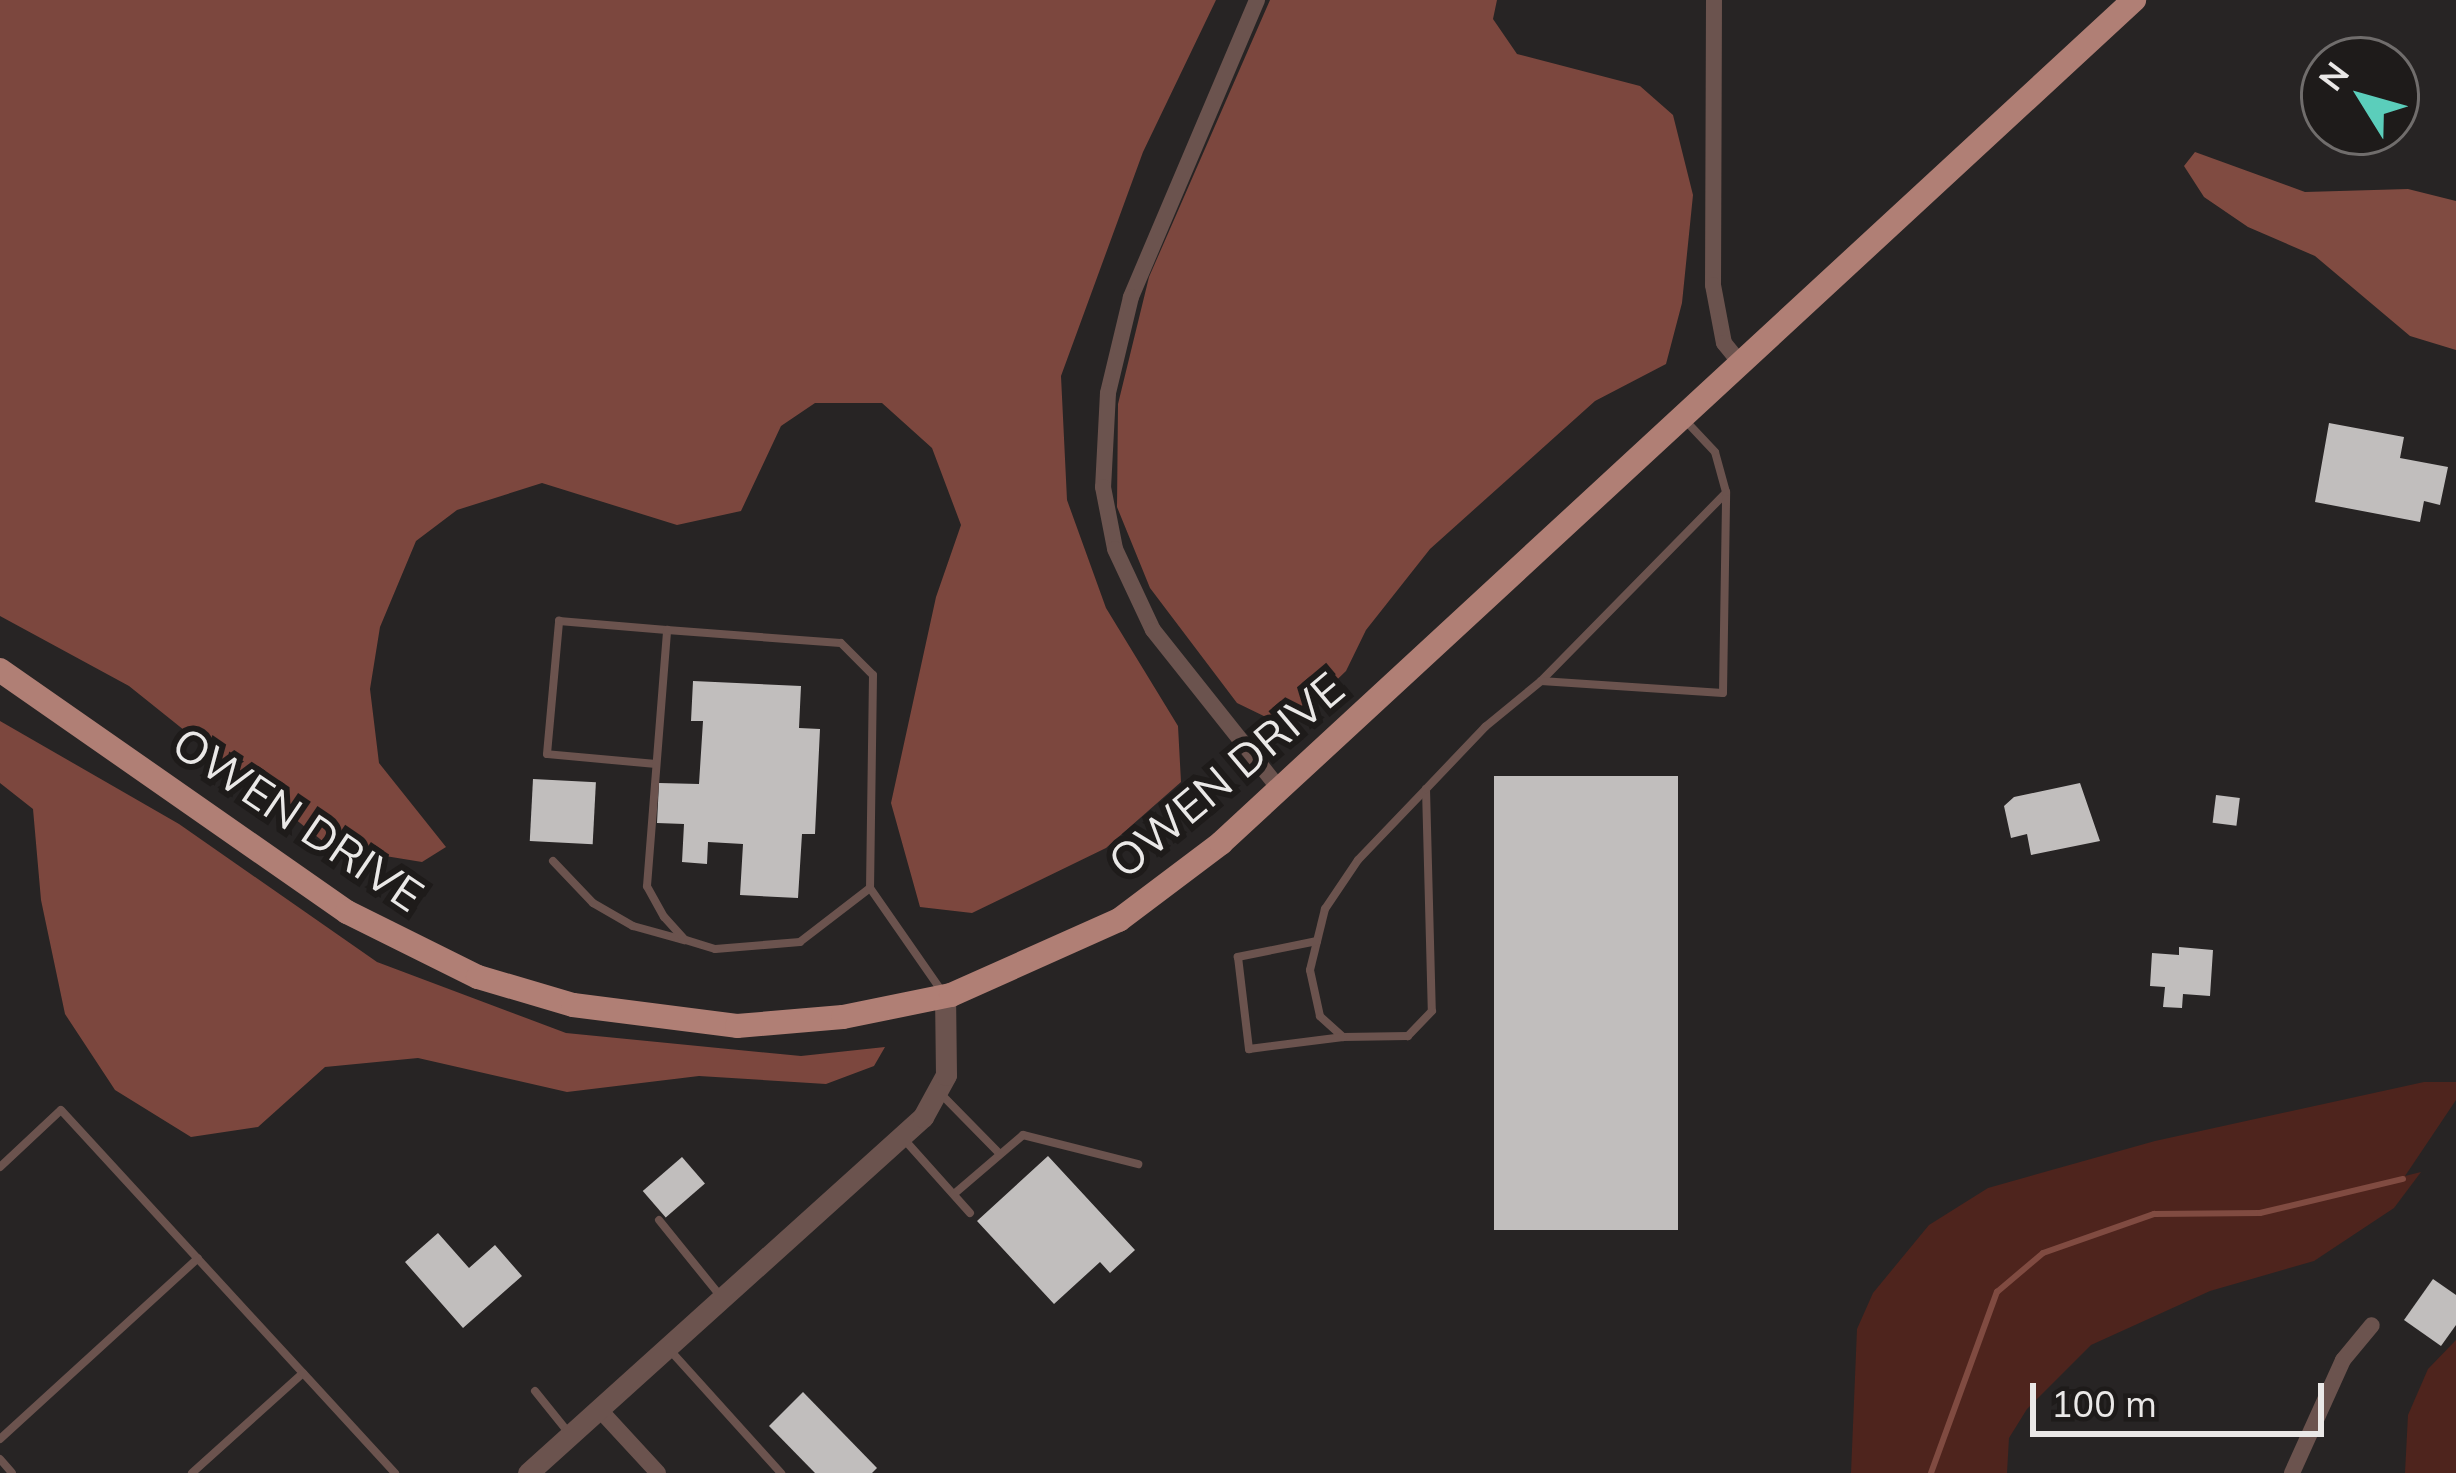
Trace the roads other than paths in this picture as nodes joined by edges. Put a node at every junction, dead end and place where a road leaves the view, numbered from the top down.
1 (1257, 0) edge
2 (1714, 0) edge
3 (2134, 0) edge
4 (1742, 365) junction
5 (1684, 418) junction
6 (1726, 492) junction
7 (667, 630) junction
8 (0, 670) edge
9 (1541, 681) junction
10 (656, 764) junction
11 (1426, 789) junction
12 (1281, 791) junction
13 (553, 862) dead end
14 (870, 888) junction
15 (685, 940) junction
16 (1317, 941) junction
17 (945, 997) junction
18 (1343, 1037) junction
19 (940, 1093) junction
20 (901, 1136) junction
21 (998, 1153) junction
22 (1138, 1164) dead end
23 (0, 1167) edge
24 (954, 1194) junction
25 (970, 1213) dead end
26 (659, 1220) dead end
27 (198, 1258) junction
28 (723, 1298) junction
29 (2372, 1325) dead end
30 (667, 1347) junction
31 (303, 1373) junction
32 (536, 1390) dead end
33 (599, 1409) junction
34 (570, 1435) junction
35 (0, 1439) edge
36 (0, 1460) edge
37 (12, 1473) edge
38 (192, 1473) edge
39 (395, 1473) edge
40 (528, 1473) edge
41 (658, 1473) edge
42 (781, 1473) edge
43 (2292, 1473) edge

1 - 12 street
2 - 4 street
3 - 4 main road, OWEN DRIVE
4 - 5 main road, OWEN DRIVE
5 - 6 lane
5 - 12 main road, OWEN DRIVE
6 - 9 lane
6 - 9 lane
7 - 10 lane
7 - 10 lane
7 - 14 lane
8 - 17 main road, OWEN DRIVE
9 - 11 lane
10 - 15 lane
11 - 16 lane
11 - 18 lane
12 - 17 main road, OWEN DRIVE
13 - 15 lane
14 - 15 lane
14 - 17 lane
16 - 18 lane
16 - 18 lane
17 - 19 street
19 - 20 street
19 - 21 lane
20 - 24 lane
20 - 28 street
21 - 22 lane
21 - 24 lane
23 - 27 lane
24 - 25 lane
26 - 28 lane
27 - 31 lane
27 - 35 lane
28 - 30 street
29 - 43 street
30 - 33 street
30 - 42 lane
31 - 38 lane
31 - 39 lane
32 - 34 lane
33 - 34 street
33 - 41 street
34 - 40 street
36 - 37 lane

